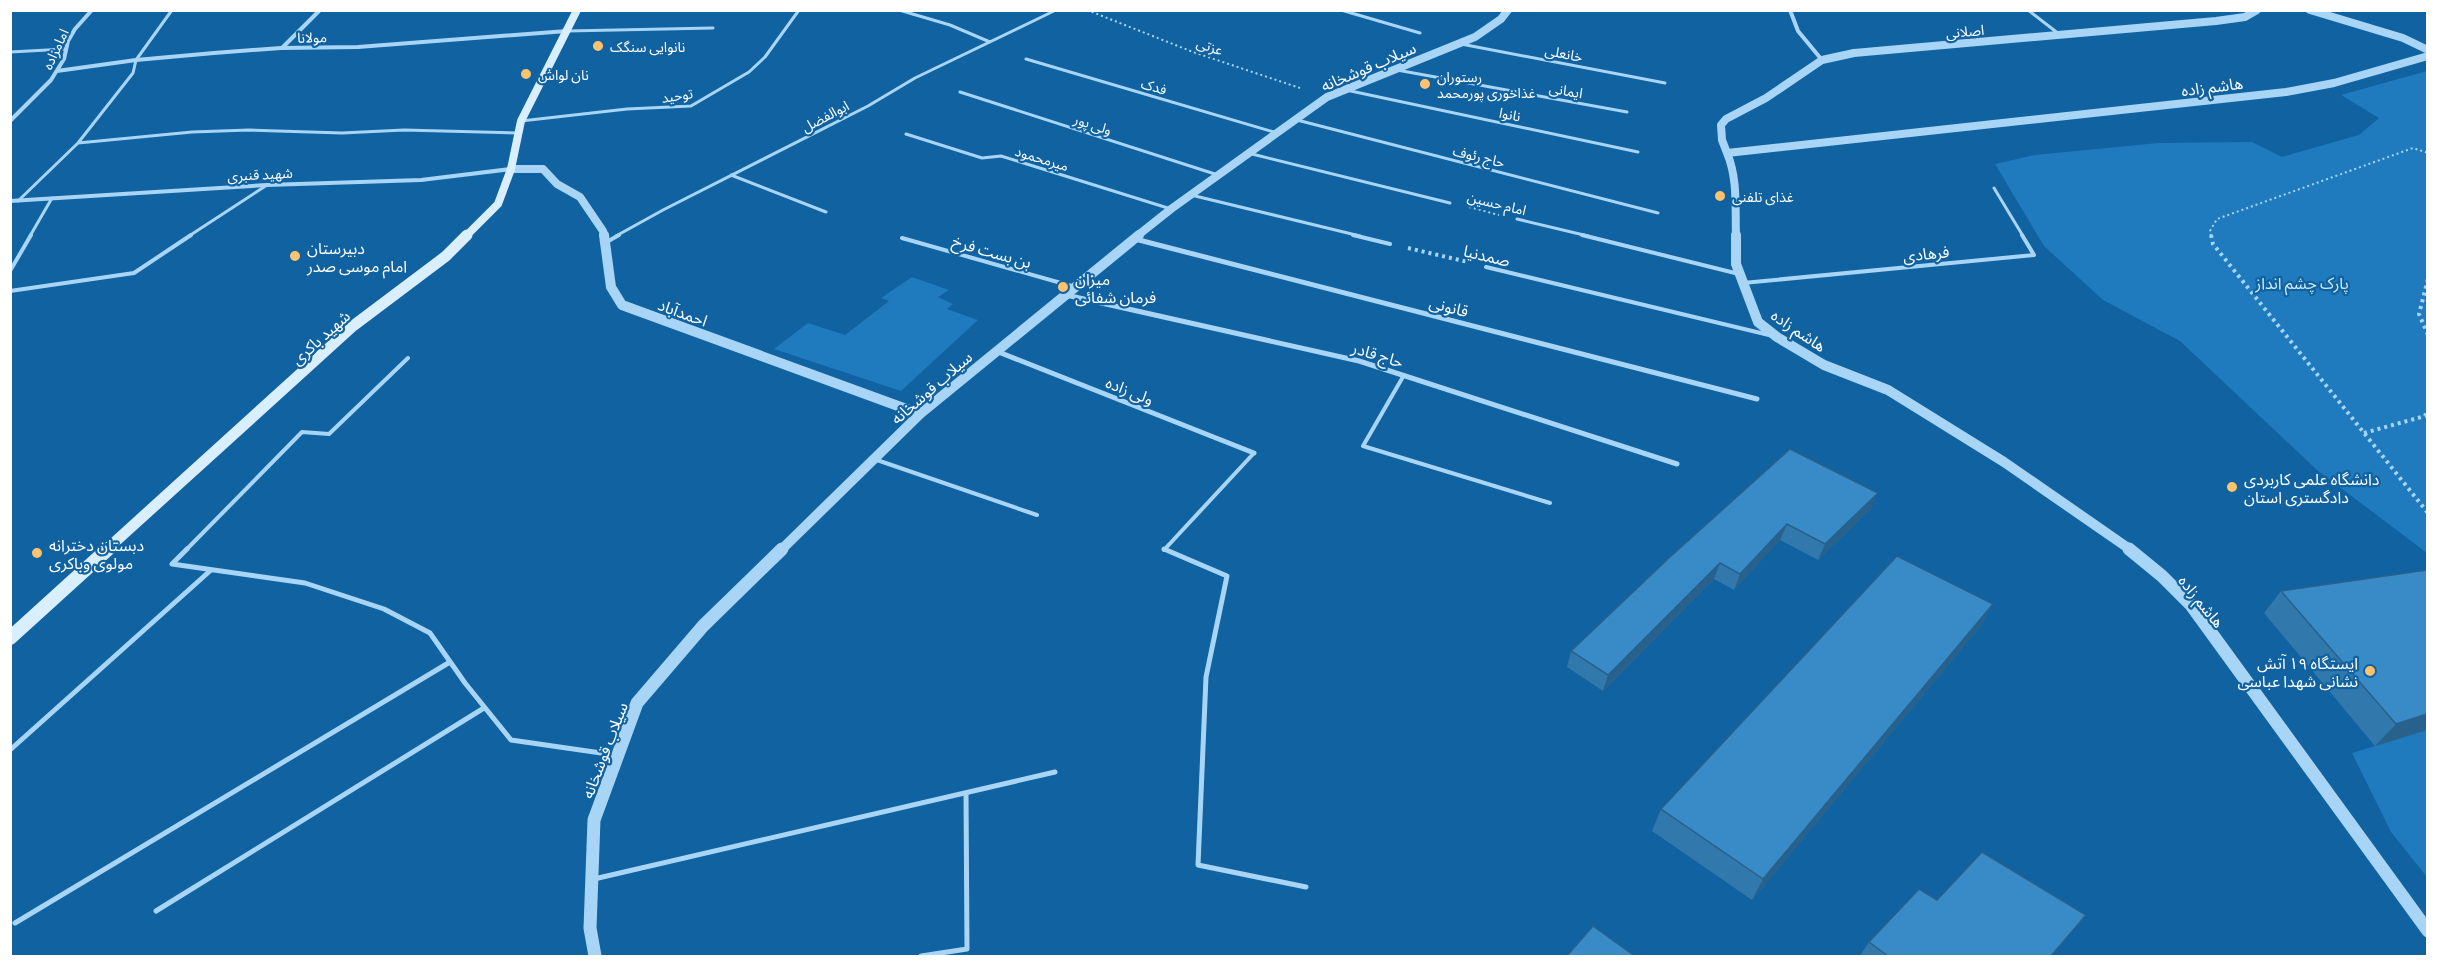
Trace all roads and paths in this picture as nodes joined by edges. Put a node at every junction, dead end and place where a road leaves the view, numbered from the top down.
1 (92, 10) edge
2 (172, 10) edge
3 (320, 10) edge
4 (577, 10) edge
5 (799, 10) edge
6 (899, 10) edge
7 (1056, 10) edge
8 (1087, 10) edge
9 (1341, 10) edge
10 (1508, 10) edge
11 (1790, 10) edge
12 (2028, 10) edge
13 (2257, 10) edge
14 (2310, 10) edge
15 (713, 28) dead end
16 (567, 31) junction
17 (1420, 33) dead end
18 (2061, 35) junction
19 (990, 42) junction
20 (1460, 44) junction
21 (281, 48) junction
22 (66, 49) junction
23 (2427, 50) edge
24 (10, 52) edge
25 (2427, 56) edge
26 (1026, 59) dead end
27 (136, 60) junction
28 (1822, 60) junction
29 (1395, 69) junction
30 (57, 71) junction
31 (1665, 83) dead end
32 (1343, 90) junction
33 (960, 92) dead end
34 (1328, 97) junction
35 (1627, 112) dead end
36 (12, 118) edge
37 (1294, 119) junction
38 (521, 121) junction
39 (1276, 132) junction
40 (518, 134) junction
41 (906, 134) dead end
42 (78, 143) junction
43 (1638, 152) dead end
44 (1248, 153) junction
45 (1727, 153) junction
46 (2427, 153) edge
47 (511, 169) junction
48 (731, 175) junction
49 (1218, 175) junction
50 (267, 185) junction
51 (1994, 188) dead end
52 (1191, 195) junction
53 (52, 198) junction
54 (10, 201) edge
55 (18, 201) junction
56 (1450, 203) joint
57 (1171, 209) junction
58 (826, 212) dead end
59 (1658, 213) dead end
60 (1517, 219) joint
61 (902, 238) dead end
62 (1134, 239) junction
63 (605, 243) junction
64 (1390, 244) joint
65 (1486, 267) joint
66 (10, 271) edge
67 (1742, 279) junction
68 (2427, 279) edge
69 (1075, 287) junction
70 (10, 291) edge
71 (1066, 295) junction
72 (2427, 335) edge
73 (1777, 337) junction
74 (996, 351) junction
75 (408, 358) dead end
76 (1404, 375) junction
77 (1757, 399) dead end
78 (2427, 409) edge
79 (920, 414) junction
80 (2364, 433) junction
81 (1254, 453) joint
82 (874, 459) junction
83 (1677, 464) dead end
84 (1550, 503) dead end
85 (2427, 513) edge
86 (1037, 515) dead end
87 (211, 570) junction
88 (10, 638) edge
89 (450, 662) junction
90 (484, 708) junction
91 (10, 750) edge
92 (617, 756) junction
93 (1055, 772) dead end
94 (966, 792) junction
95 (591, 879) junction
96 (1306, 887) dead end
97 (156, 911) dead end
98 (15, 923) dead end
99 (2427, 931) edge
100 (595, 957) edge
101 (921, 957) edge

1 - 22 street, امامزاده
2 - 27 lane
3 - 21 street
4 - 16 main road, شهید باکری
5 - 38 lane, توحید
6 - 19 lane
7 - 19 lane, ابوالفضل
8 - 34 path, عزتی
9 - 17 lane
10 - 20 street, سیلاب قوشخانه
11 - 28 street
12 - 18 lane
13 - 18 street, اصلانی
14 - 23 street
15 - 16 lane
16 - 21 street, مولانا
16 - 38 main road, شهید باکری
18 - 28 street, اصلانی
19 - 48 lane, ابوالفضل
20 - 29 street, سیلاب قوشخانه
20 - 31 lane, خانعلی
21 - 27 street, مولانا
22 - 24 lane
22 - 30 street, امامزاده
25 - 45 street, هاشم زاده
26 - 39 lane, فدک
27 - 30 street, مولانا
27 - 42 lane
28 - 45 street, اصلانی
29 - 32 street, سیلاب قوشخانه
29 - 35 lane, ایمانی
30 - 36 street, امامزاده
32 - 34 street, سیلاب قوشخانه
32 - 43 lane, نانوا
33 - 49 lane, ولی پور
34 - 37 street, سیلاب قوشخانه
37 - 39 street, سیلاب قوشخانه
37 - 59 lane, حاج رئوف
38 - 40 main road, شهید باکری
39 - 44 street, سیلاب قوشخانه
40 - 42 lane
40 - 47 main road, شهید باکری
41 - 57 lane, میرمحمود
42 - 55 lane
44 - 49 street, سیلاب قوشخانه
44 - 56 lane, امام حسین
45 - 67 street, هاشم زاده
46 - 80 path
47 - 50 street, شهید قنبری
47 - 63 street, احمدآباد
47 - 88 main road, شهید باکری
48 - 58 lane
48 - 63 lane, ابوالفضل
49 - 52 street, سیلاب قوشخانه
50 - 53 street, شهید قنبری
50 - 70 lane
51 - 67 lane, فرهادی
52 - 57 street, سیلاب قوشخانه
52 - 64 lane
53 - 55 street, شهید قنبری
53 - 66 lane
54 - 55 street, شهید قنبری
56 - 60 path, امام حسین
57 - 62 street, سیلاب قوشخانه
60 - 67 lane, امام حسین
61 - 69 lane, بن بست فرخ
62 - 69 street, سیلاب قوشخانه
62 - 77 street, قانونی
63 - 79 street, احمدآباد
64 - 65 path, صمدنیا
65 - 73 lane, صمدنیا
67 - 73 street, هاشم زاده
68 - 72 path
69 - 71 street, سیلاب قوشخانه
71 - 74 street, سیلاب قوشخانه
71 - 76 street, حاج قادر
73 - 99 street, هاشم زاده
74 - 79 street, سیلاب قوشخانه
74 - 81 street, ولی زاده
75 - 87 lane
76 - 83 street, حاج قادر
76 - 84 lane
78 - 80 path
79 - 82 street, سیلاب قوشخانه
80 - 85 path
81 - 96 lane
82 - 86 lane
82 - 92 street, سیلاب قوشخانه
87 - 89 lane
87 - 91 lane
89 - 90 lane
89 - 98 lane
90 - 92 lane
90 - 97 lane
92 - 95 street, سیلاب قوشخانه
93 - 94 lane
94 - 95 lane
94 - 101 lane
95 - 100 street, سیلاب قوشخانه

